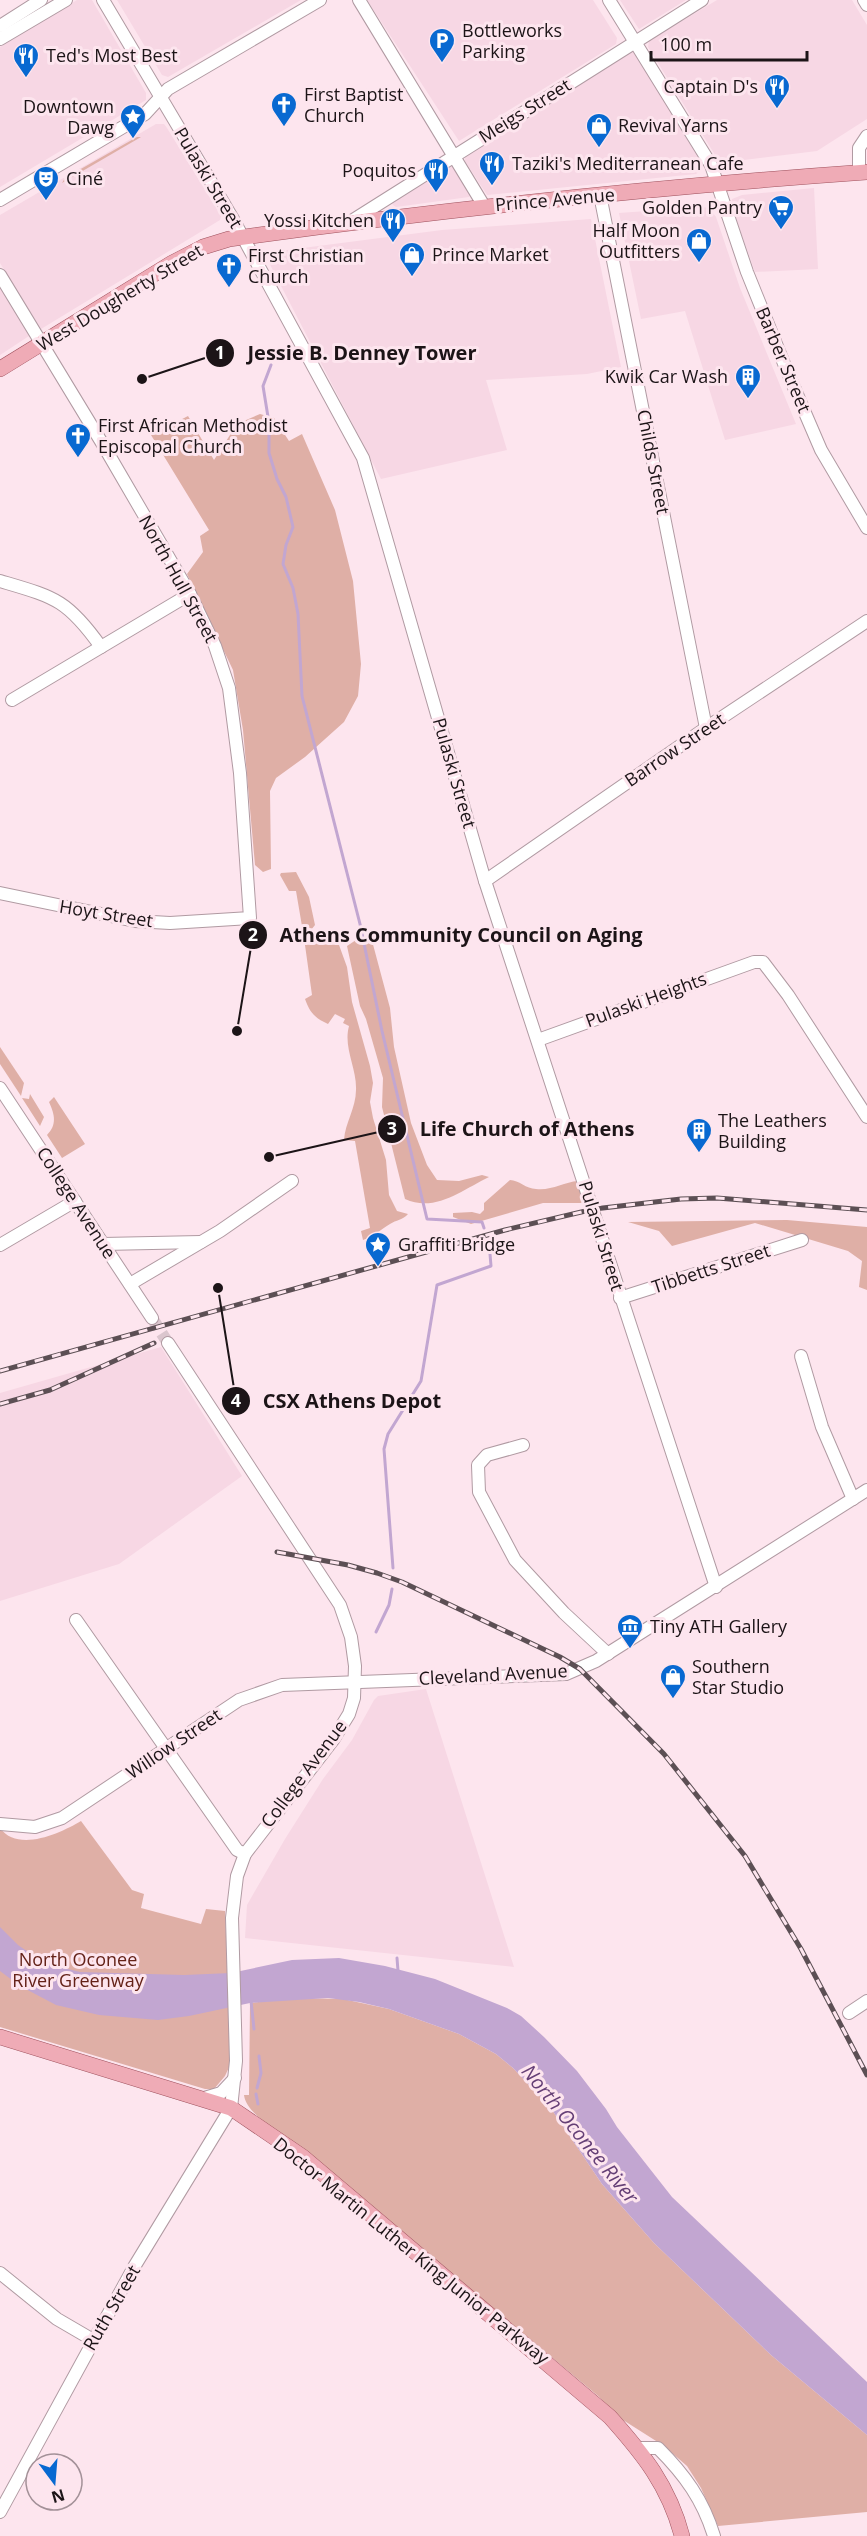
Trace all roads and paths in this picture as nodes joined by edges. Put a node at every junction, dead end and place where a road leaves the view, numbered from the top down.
1 (41, 0) edge
2 (66, 0) edge
3 (103, 0) edge
4 (320, 0) edge
5 (359, 0) edge
6 (609, 0) edge
7 (702, 0) edge
8 (864, 0) edge
9 (867, 5) edge
10 (0, 26) edge
11 (0, 39) edge
12 (636, 42) junction
13 (160, 98) junction
14 (867, 136) edge
15 (455, 155) junction
16 (863, 172) edge
17 (717, 184) junction
18 (600, 195) junction
19 (0, 200) edge
20 (484, 206) junction
21 (350, 223) junction
22 (243, 237) junction
23 (0, 275) edge
24 (41, 344) junction
25 (0, 369) edge
26 (867, 528) edge
27 (0, 581) edge
28 (190, 594) junction
29 (867, 621) edge
30 (101, 647) junction
31 (12, 700) dead end
32 (706, 728) junction
33 (485, 881) junction
34 (0, 893) edge
35 (250, 918) joint
36 (537, 1040) junction
37 (0, 1088) edge
38 (867, 1117) edge
39 (292, 1181) dead end
40 (75, 1201) junction
41 (802, 1240) dead end
42 (201, 1242) junction
43 (103, 1244) junction
44 (0, 1246) edge
45 (130, 1284) junction
46 (620, 1298) junction
47 (152, 1318) tunnel mouth
48 (168, 1344) tunnel mouth
49 (801, 1356) dead end
50 (523, 1445) dead end
51 (867, 1490) edge
52 (853, 1499) junction
53 (716, 1587) junction
54 (76, 1620) dead end
55 (608, 1654) junction
56 (356, 1682) junction
57 (167, 1749) junction
58 (0, 1824) edge
59 (245, 1854) junction
60 (867, 2001) edge
61 (849, 2013) dead end
62 (0, 2037) edge
63 (236, 2077) junction
64 (201, 2099) junction
65 (231, 2108) junction
66 (0, 2273) edge
67 (93, 2340) junction
68 (638, 2448) junction
69 (0, 2512) edge
70 (682, 2536) edge
71 (714, 2536) edge

1 - 10 street
2 - 11 street
3 - 13 street, Pulaski Street
4 - 13 street
5 - 15 street
6 - 12 street, Barber Street
7 - 12 street, Meigs Street
8 - 9 street
12 - 15 street, Meigs Street
12 - 17 street, Barber Street
13 - 19 street
13 - 22 street, Pulaski Street
14 - 16 street
15 - 20 street
15 - 21 street, Meigs Street
16 - 17 main road, Prince Avenue
17 - 18 main road, Prince Avenue
17 - 26 street, Barber Street
18 - 20 main road, Prince Avenue
18 - 32 street, Childs Street
20 - 21 main road, Prince Avenue
21 - 22 main road, Prince Avenue
22 - 24 main road, West Dougherty Street
22 - 33 street, Pulaski Street
23 - 24 street, North Hull Street
24 - 25 main road, West Dougherty Street
24 - 28 street, North Hull Street
27 - 30 street
28 - 30 street
28 - 35 street, North Hull Street
29 - 32 street, Barrow Street
30 - 31 street
32 - 33 street, Barrow Street
33 - 36 street, Pulaski Street
34 - 35 street, Hoyt Street
36 - 38 street, Pulaski Heights
36 - 46 street, Pulaski Street
37 - 40 street, College Avenue
39 - 42 street
40 - 43 street, College Avenue
40 - 44 street
41 - 46 street, Tibbetts Street
42 - 43 street
42 - 45 street
43 - 45 street, College Avenue
45 - 47 street, College Avenue
46 - 53 street, Pulaski Street
48 - 56 street, College Avenue
49 - 52 street
50 - 55 street
51 - 52 street, Cleveland Avenue
52 - 53 street, Cleveland Avenue
53 - 55 street, Cleveland Avenue
54 - 57 street
55 - 56 street, Cleveland Avenue
56 - 57 street, Willow Street
56 - 59 street, College Avenue
57 - 58 street, Willow Street
57 - 59 street
59 - 63 street, College Avenue
60 - 61 street
62 - 64 main road, Doctor Martin Luther King Junior Parkway
63 - 64 street
63 - 65 street, College Avenue
64 - 65 main road, Doctor Martin Luther King Junior Parkway
65 - 67 street, Ruth Street
65 - 68 main road, Doctor Martin Luther King Junior Parkway
66 - 67 street
67 - 69 street, Ruth Street
68 - 70 main road, Doctor Martin Luther King Junior Parkway
68 - 71 street

